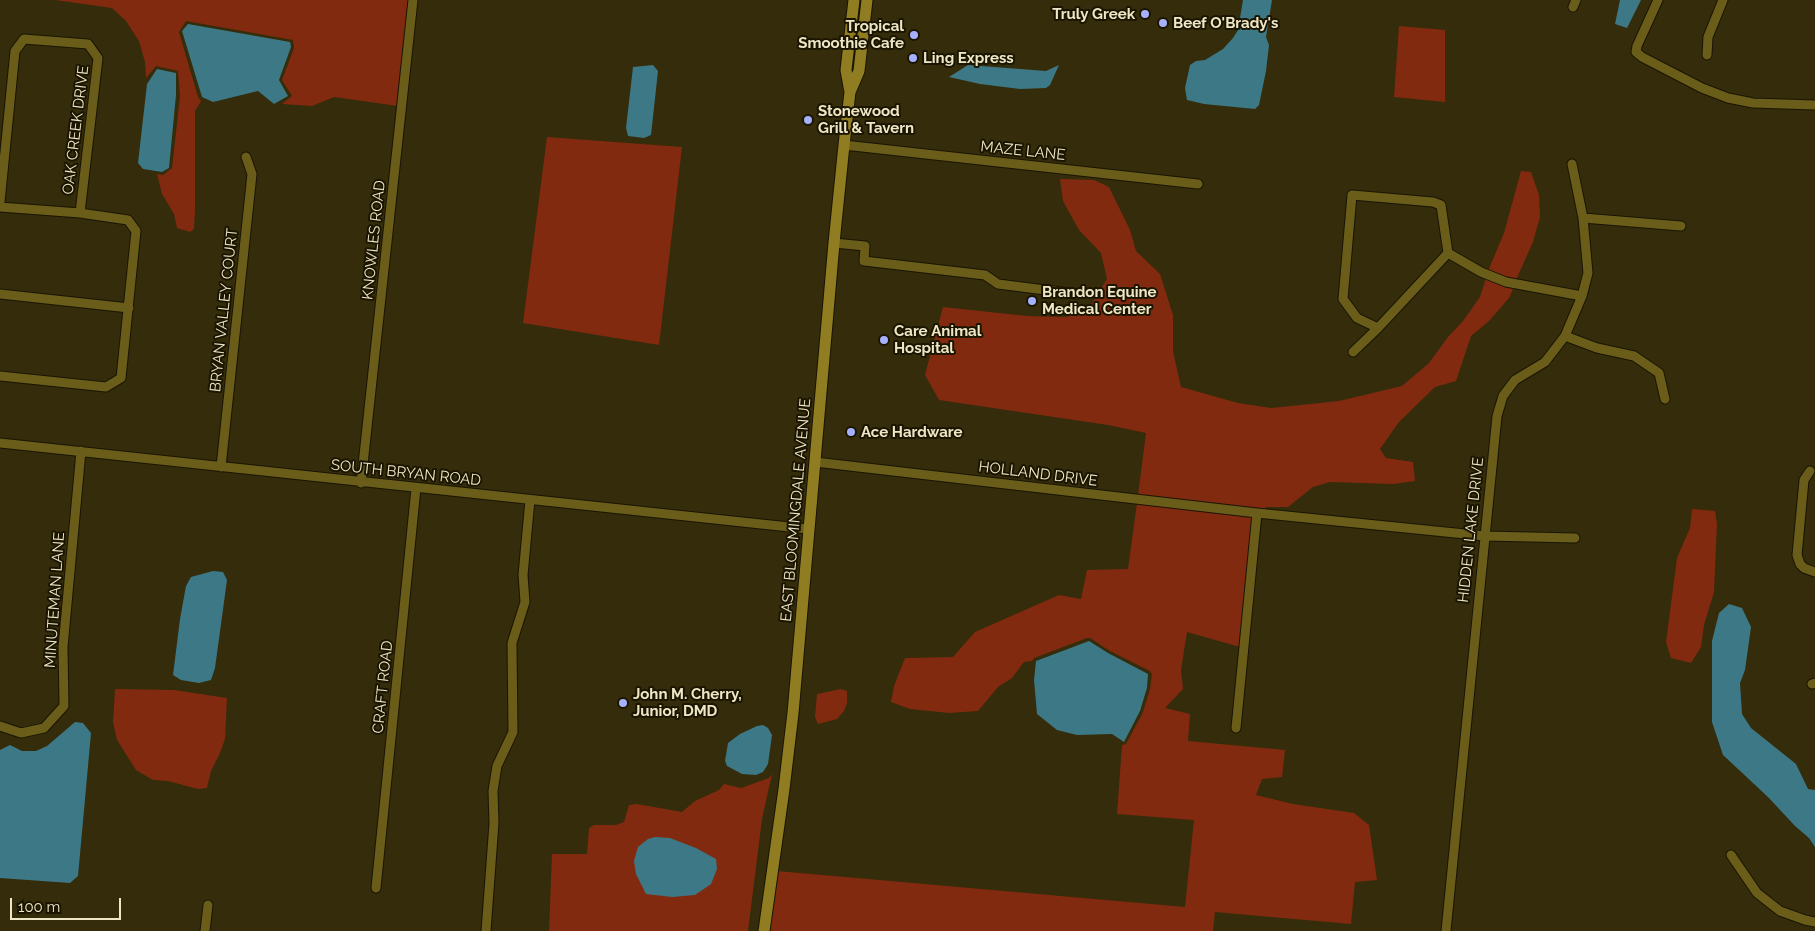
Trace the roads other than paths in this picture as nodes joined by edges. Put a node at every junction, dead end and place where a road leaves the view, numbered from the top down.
1 (414, 0) edge
2 (854, 0) edge
3 (867, 0) edge
4 (1658, 0) edge
5 (1723, 0) edge
6 (1707, 55) dead end
7 (850, 92) junction
8 (1815, 105) edge
9 (844, 145) junction
10 (246, 157) dead end
11 (1572, 164) dead end
12 (1198, 184) dead end
13 (0, 202) edge
14 (0, 207) edge
15 (80, 213) junction
16 (1583, 218) junction
17 (1680, 226) dead end
18 (834, 243) junction
19 (1448, 253) junction
20 (0, 294) edge
21 (1077, 294) dead end
22 (1582, 296) junction
23 (128, 308) junction
24 (1378, 328) junction
25 (1565, 336) junction
26 (1353, 352) dead end
27 (0, 376) edge
28 (1665, 399) dead end
29 (0, 443) edge
30 (81, 451) junction
31 (815, 462) junction
32 (221, 467) junction
33 (1810, 471) dead end
34 (361, 483) junction
35 (416, 488) junction
36 (530, 500) junction
37 (1258, 513) junction
38 (808, 529) junction
39 (1485, 536) junction
40 (1575, 538) dead end
41 (1815, 572) edge
42 (0, 726) edge
43 (1236, 728) dead end
44 (1731, 855) dead end
45 (376, 888) dead end
46 (208, 904) dead end
47 (1815, 922) edge
48 (204, 931) edge
49 (486, 931) edge
50 (764, 931) edge
51 (1446, 931) edge

1 - 34 street, KNOWLES ROAD
2 - 7 main road, EAST BLOOMINGDALE AVENUE
3 - 7 main road, EAST BLOOMINGDALE AVENUE
4 - 8 street
5 - 6 street
7 - 9 main road, EAST BLOOMINGDALE AVENUE
9 - 12 street, MAZE LANE
9 - 18 main road, EAST BLOOMINGDALE AVENUE
10 - 32 street, BRYAN VALLEY COURT
11 - 16 street, HIDDEN LAKE DRIVE
13 - 15 street, OAK CREEK DRIVE
14 - 15 street
15 - 23 street
16 - 17 street
16 - 22 street, HIDDEN LAKE DRIVE
18 - 21 street
18 - 31 main road, EAST BLOOMINGDALE AVENUE
19 - 22 street
19 - 24 street
19 - 24 street
20 - 23 street
22 - 25 street, HIDDEN LAKE DRIVE
23 - 27 street
24 - 26 street
25 - 28 street
25 - 39 street, HIDDEN LAKE DRIVE
29 - 30 street, SOUTH BRYAN ROAD
30 - 32 street, SOUTH BRYAN ROAD
30 - 42 street, MINUTEMAN LANE
31 - 37 street, HOLLAND DRIVE
31 - 38 main road, EAST BLOOMINGDALE AVENUE
32 - 34 street, SOUTH BRYAN ROAD
33 - 41 street
34 - 35 street, SOUTH BRYAN ROAD
35 - 36 street, SOUTH BRYAN ROAD
35 - 45 street, CRAFT ROAD
36 - 38 street, SOUTH BRYAN ROAD
36 - 49 street
37 - 39 street, HOLLAND DRIVE
37 - 43 street
38 - 50 main road, EAST BLOOMINGDALE AVENUE
39 - 40 street, HOLLAND DRIVE
39 - 51 street, HIDDEN LAKE DRIVE
44 - 47 street
46 - 48 street

